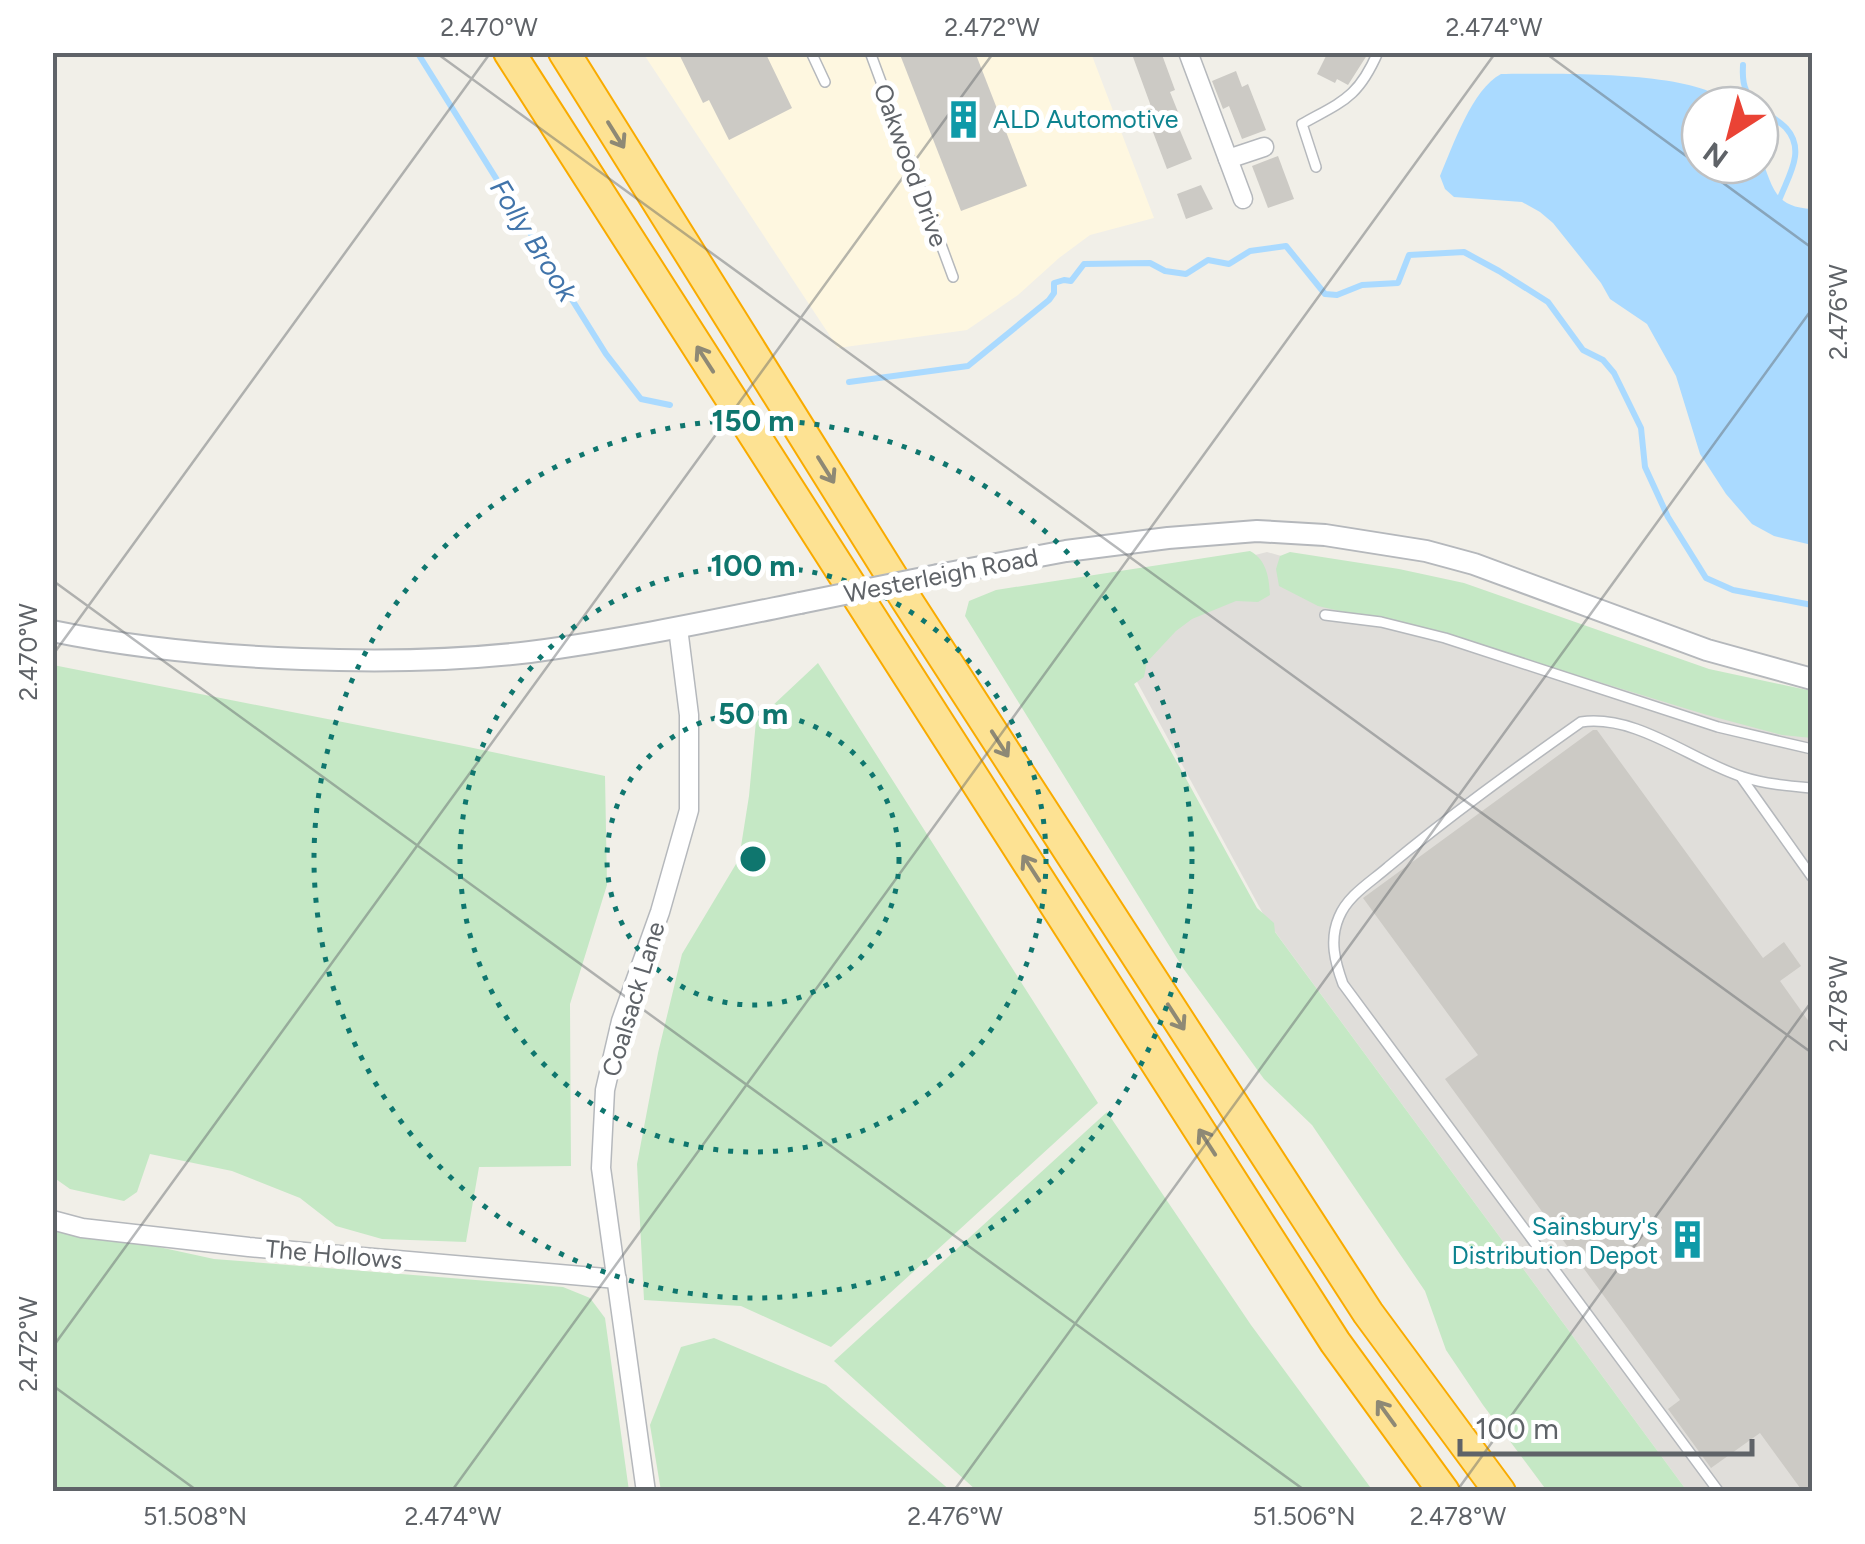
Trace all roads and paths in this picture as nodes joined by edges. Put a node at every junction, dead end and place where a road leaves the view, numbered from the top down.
1 (509, 52) edge
2 (564, 52) edge
3 (811, 52) edge
4 (870, 52) edge
5 (1188, 52) edge
6 (1378, 52) edge
7 (825, 82) dead end
8 (1264, 147) dead end
9 (1228, 159) junction
10 (1316, 166) dead end
11 (1243, 199) dead end
12 (953, 277) dead end
13 (1325, 615) dead end
14 (678, 628) junction
15 (52, 631) edge
16 (1812, 679) edge
17 (1812, 748) edge
18 (1740, 776) junction
19 (1812, 788) edge
20 (1812, 877) edge
21 (52, 1220) edge
22 (617, 1279) junction
23 (646, 1492) edge
24 (1444, 1492) edge
25 (1500, 1492) edge
26 (1719, 1492) edge

24 -> 1 highway
2 -> 25 highway
3 - 7 lane
4 - 12 lane, Oakwood Drive
5 - 9 street
6 - 10 lane
8 - 9 street
9 - 11 street
13 - 17 lane
14 - 15 street, Westerleigh Road
14 - 16 street, Westerleigh Road, bridge
14 - 22 street, Coalsack Lane
18 - 19 lane
18 - 20 lane
18 - 26 lane
21 - 22 street, The Hollows
22 - 23 street, Coalsack Lane

